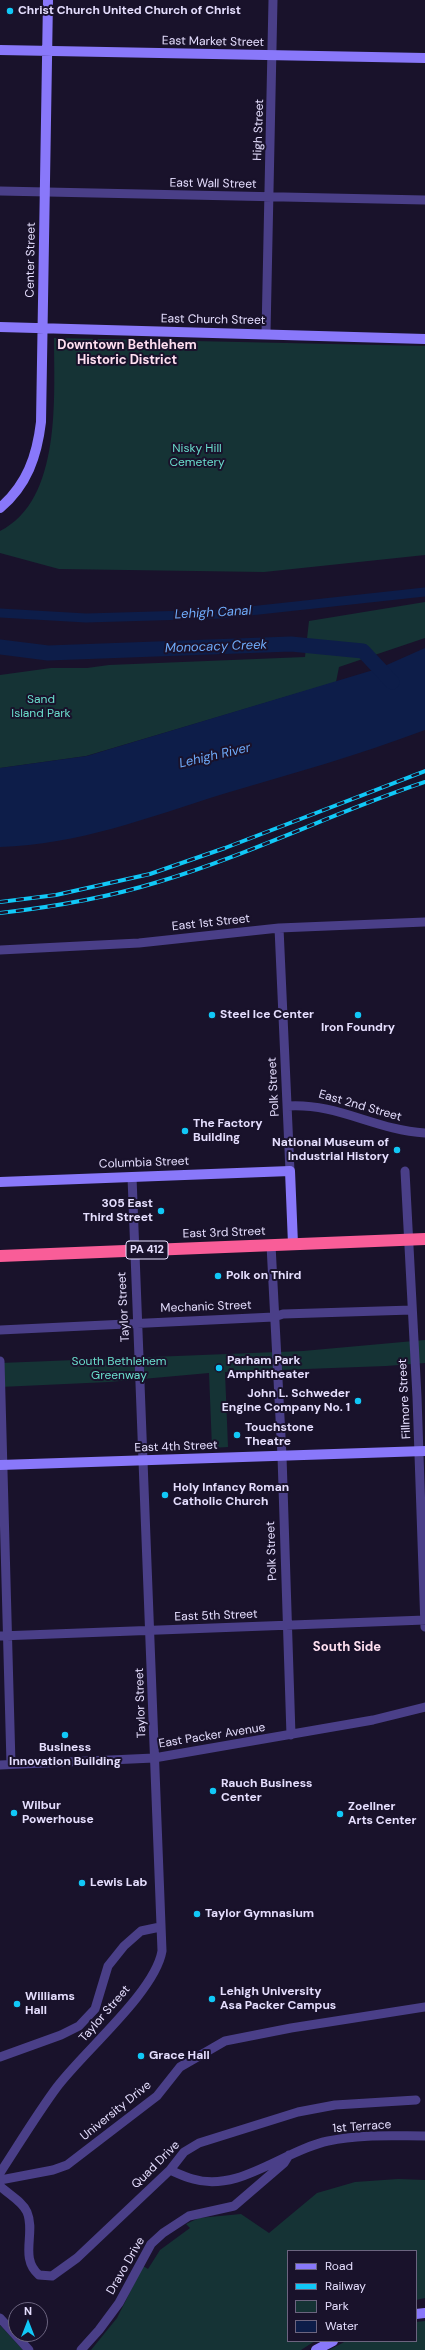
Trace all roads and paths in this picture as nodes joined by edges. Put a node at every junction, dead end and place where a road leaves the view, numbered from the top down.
1 (48, 0) edge
2 (273, 0) edge
3 (0, 50) edge
4 (47, 51) junction
5 (273, 56) junction
6 (425, 58) edge
7 (0, 191) edge
8 (44, 192) junction
9 (268, 197) junction
10 (425, 200) edge
11 (0, 328) edge
12 (43, 329) junction
13 (266, 333) junction
14 (425, 338) edge
15 (4, 499) edge
16 (0, 508) edge
17 (425, 922) edge
18 (279, 928) junction
19 (0, 950) edge
20 (288, 1106) junction
21 (425, 1133) edge
22 (290, 1171) junction
23 (405, 1171) dead end
24 (132, 1177) junction
25 (0, 1182) edge
26 (425, 1239) edge
27 (408, 1240) junction
28 (294, 1244) junction
29 (271, 1245) junction
30 (134, 1251) junction
31 (0, 1256) edge
32 (412, 1310) junction
33 (274, 1317) junction
34 (137, 1322) junction
35 (0, 1330) edge
36 (0, 1361) edge
37 (421, 1397) edge
38 (422, 1451) edge
39 (282, 1456) junction
40 (142, 1462) junction
41 (1, 1465) edge
42 (3, 1558) edge
43 (425, 1620) edge
44 (288, 1625) junction
45 (425, 1627) edge
46 (150, 1630) junction
47 (4, 1636) edge
48 (425, 1707) edge
49 (291, 1735) junction
50 (154, 1758) junction
51 (11, 1764) junction
52 (0, 1765) edge
53 (160, 1927) junction
54 (425, 2007) edge
55 (0, 2057) edge
56 (416, 2100) dead end
57 (425, 2136) edge
58 (289, 2155) junction
59 (170, 2170) junction
60 (0, 2173) edge
61 (0, 2180) edge
62 (0, 2186) edge
63 (0, 2318) edge
64 (331, 2342) edge
65 (29, 2350) edge
66 (81, 2350) edge
67 (316, 2350) edge

1 - 4 street, Center Street
2 - 5 street, High Street
3 - 4 street, East Market Street
4 - 5 street, East Market Street
4 - 8 street, Center Street
5 - 6 street, East Market Street
5 - 9 street, High Street
7 - 8 street, East Wall Street
8 - 9 street, East Wall Street
8 - 12 street, Center Street
9 - 10 street, East Wall Street
9 - 13 street, High Street
11 - 12 street, East Church Street
12 - 13 street, East Church Street
12 - 15 street, Center Street
13 - 14 street, East Church Street
15 - 16 street, Center Street
17 - 18 street, East 1st Street
18 - 19 street, East 1st Street
18 - 20 street, Polk Street
20 - 21 street, East 2nd Street
20 - 22 street, Polk Street
22 - 24 street, Columbia Street
22 - 28 street, Polk Street
23 - 27 street, Fillmore Street
24 - 25 street, Columbia Street
24 - 30 street, Taylor Street
26 - 27 highway, East 3rd Street / PA 412
27 - 28 highway, East 3rd Street / PA 412
27 - 32 street, Fillmore Street
28 - 29 highway, East 3rd Street / PA 412
29 - 30 highway, East 3rd Street / PA 412
29 - 33 street, Polk Street
30 - 31 highway, East 3rd Street / PA 412
30 - 34 street, Taylor Street
32 - 33 street, Mechanic Street
32 - 37 street, Fillmore Street
33 - 34 street, Mechanic Street
33 - 39 street, Polk Street
34 - 35 street, Mechanic Street
34 - 40 street, Taylor Street
36 - 41 street
37 - 38 street, Fillmore Street
38 - 39 street, East 4th Street
38 - 43 street, Fillmore Street
39 - 40 street, East 4th Street
39 - 44 street, Polk Street
40 - 41 street, East 4th Street
40 - 46 street, Taylor Street
41 - 42 street
42 - 47 street
43 - 44 street, East 5th Street
43 - 45 street, Fillmore Street
44 - 46 street, East 5th Street
44 - 49 street, Polk Street
46 - 47 street, East 5th Street
46 - 50 street, Taylor Street
47 - 51 street
48 - 49 street, East Packer Avenue
49 - 50 street, East Packer Avenue
50 - 51 street, East Packer Avenue
50 - 53 street, Taylor Street
51 - 52 street, East Packer Avenue
53 - 55 street
53 - 60 street, Taylor Street
54 - 61 street, University Drive
56 - 59 street, Quad Drive
57 - 58 street, 1st Terrace
58 - 59 street, 1st Terrace
58 - 66 street, Dravo Drive
59 - 62 street, Quad Drive
63 - 65 street
64 - 67 street

